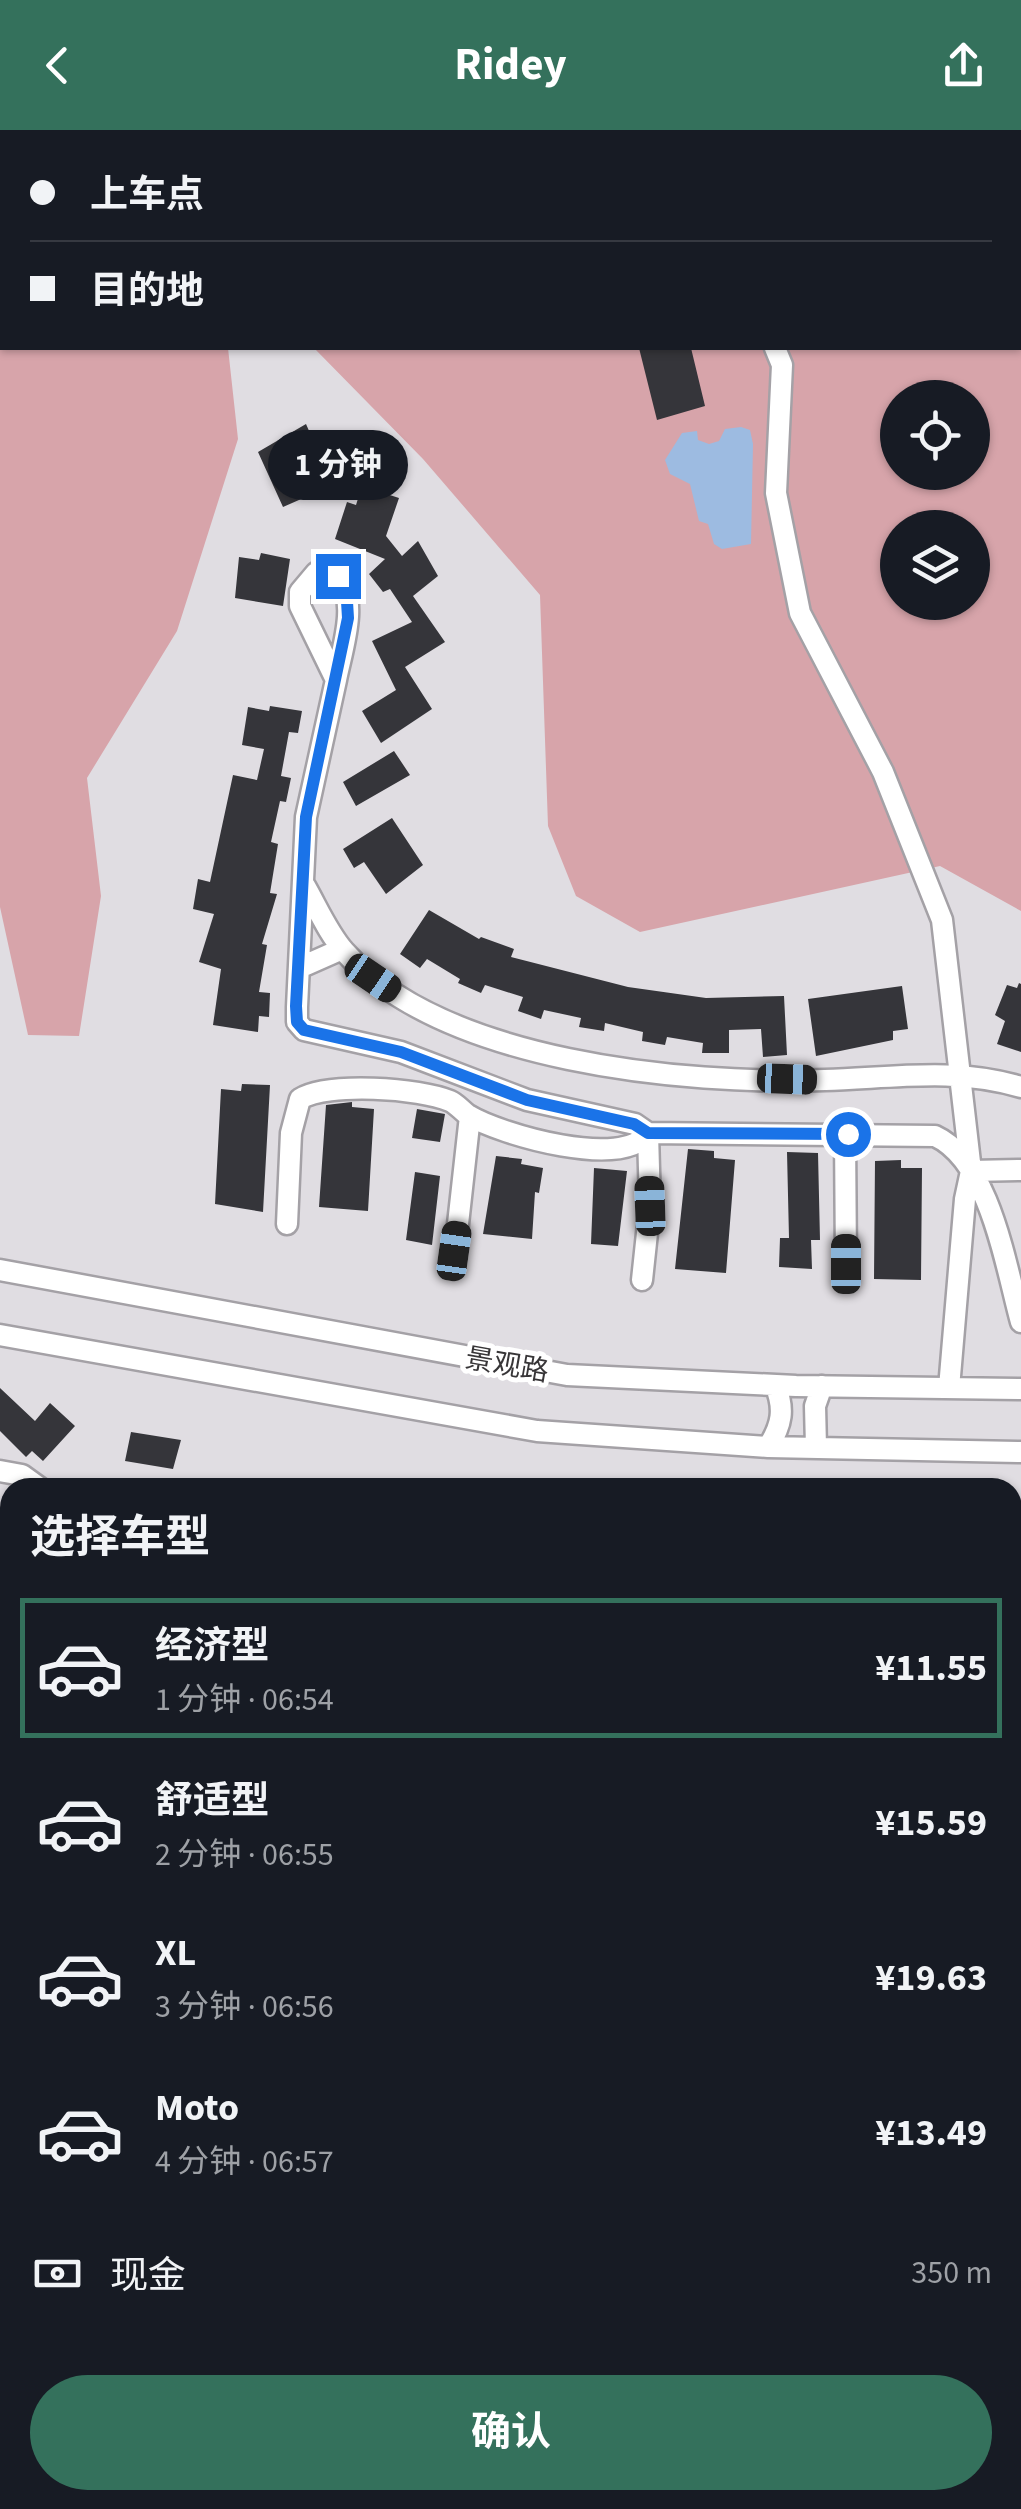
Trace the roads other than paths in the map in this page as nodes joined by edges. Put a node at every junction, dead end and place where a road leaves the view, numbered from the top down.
1 (776, 350) edge
2 (336, 680) junction
3 (304, 884) junction
4 (342, 950) junction
5 (299, 968) junction
6 (962, 1073) junction
7 (1021, 1087) edge
8 (470, 1116) junction
9 (648, 1133) junction
10 (845, 1134) junction
11 (1021, 1170) edge
12 (971, 1171) junction
13 (287, 1224) dead end
14 (454, 1251) dead end
15 (846, 1264) dead end
16 (0, 1270) edge
17 (642, 1280) dead end
18 (1021, 1322) edge
19 (0, 1335) edge
20 (775, 1385) junction
21 (822, 1386) junction
22 (950, 1388) junction
23 (1021, 1388) edge
24 (768, 1447) junction
25 (816, 1447) junction
26 (1021, 1452) edge
27 (0, 1472) edge
28 (27, 1478) edge

1 - 6 street
2 - 2 street
2 - 3 street
3 - 4 street
3 - 5 street
4 - 5 street
4 - 6 street
5 - 9 street
6 - 7 street
6 - 12 street
8 - 9 street
8 - 13 street
8 - 14 street
9 - 10 street
9 - 17 street
10 - 12 street
10 - 15 street
11 - 12 street
12 - 18 street
12 - 22 street
16 - 20 street, 景观路
19 - 24 street
20 - 21 street, 景观路
20 - 24 street
21 - 22 street, 景观路
21 - 25 street
22 - 23 street, 景观路
24 - 25 street
25 - 26 street
27 - 28 street

